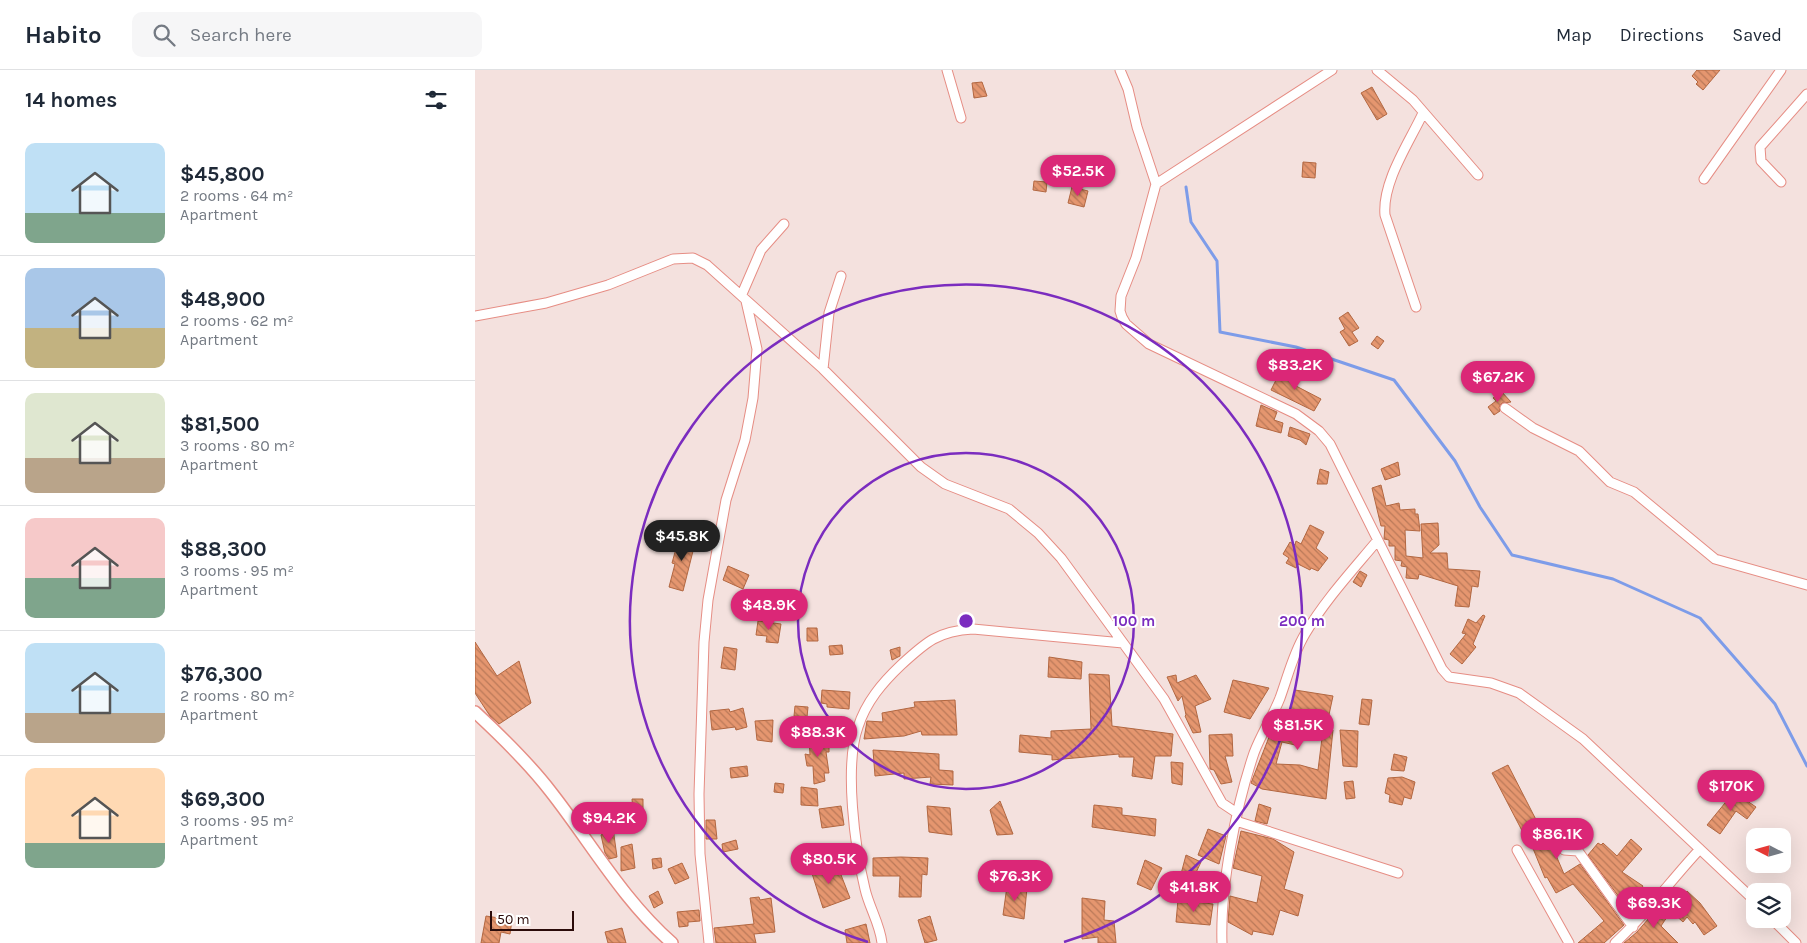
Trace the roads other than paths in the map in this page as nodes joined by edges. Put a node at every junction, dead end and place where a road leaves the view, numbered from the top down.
1 (947, 70) edge
2 (1120, 70) edge
3 (1332, 70) edge
4 (1377, 70) edge
5 (1781, 70) edge
6 (1807, 94) edge
7 (1423, 113) junction
8 (961, 118) dead end
9 (1478, 175) dead end
10 (1704, 179) dead end
11 (1781, 182) dead end
12 (1156, 184) junction
13 (784, 224) dead end
14 (841, 276) dead end
15 (744, 297) junction
16 (1416, 307) dead end
17 (475, 316) edge
18 (823, 369) junction
19 (1505, 408) dead end
20 (1377, 541) junction
21 (1807, 585) edge
22 (1123, 643) junction
23 (475, 712) edge
24 (1237, 817) junction
25 (1700, 849) junction
26 (1517, 850) dead end
27 (1565, 850) dead end
28 (1398, 873) dead end
29 (1746, 892) edge
30 (1633, 927) junction
31 (1781, 928) edge
32 (672, 943) edge
33 (709, 943) edge
34 (882, 943) edge
35 (1221, 943) edge
36 (1569, 943) edge
37 (1615, 943) edge
38 (1796, 943) edge

1 - 8 street
2 - 12 street
3 - 12 street
4 - 7 street
5 - 10 street
6 - 11 street
7 - 9 street
7 - 16 street
12 - 20 street
13 - 15 street
14 - 18 street
15 - 17 street
15 - 18 street
15 - 33 street
18 - 22 street
19 - 21 street
20 - 24 street
20 - 25 street
22 - 24 street
22 - 34 street
23 - 32 street
24 - 28 street
24 - 35 street
25 - 29 street
25 - 30 street
26 - 36 street
27 - 30 street
30 - 37 street
31 - 38 street

